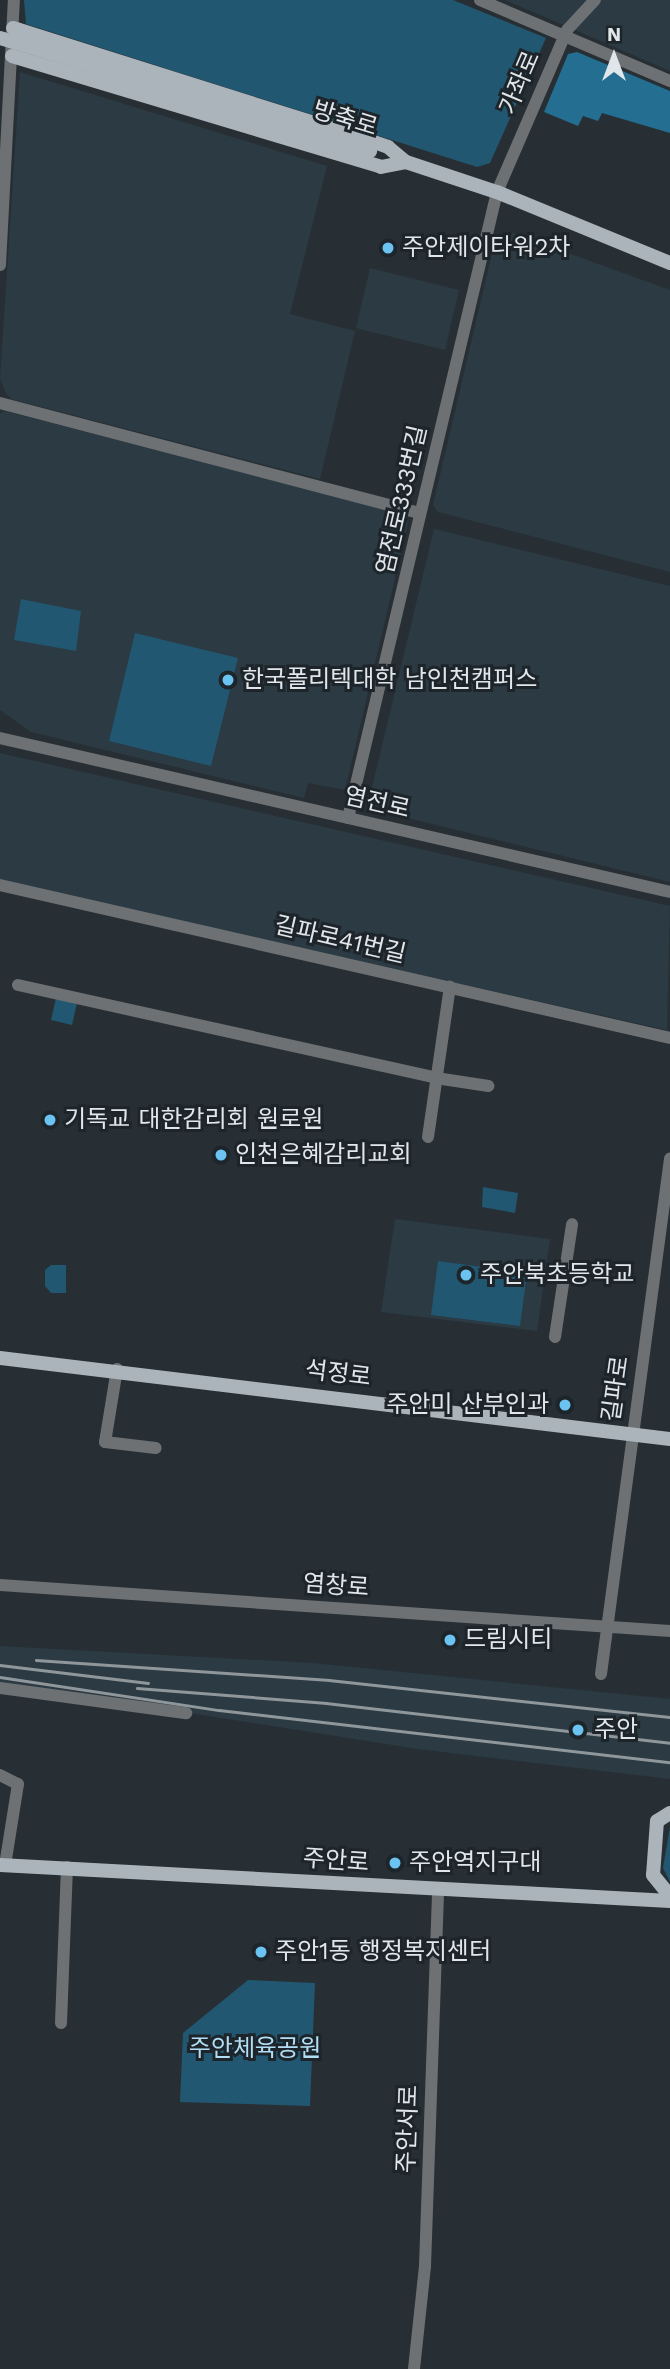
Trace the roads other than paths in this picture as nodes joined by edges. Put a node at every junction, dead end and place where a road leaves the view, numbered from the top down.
1 (14, 0) edge
2 (480, 0) edge
3 (595, 0) edge
4 (13, 28) junction
5 (564, 36) junction
6 (8, 46) edge
7 (670, 81) edge
8 (406, 162) junction
9 (497, 191) junction
10 (670, 263) edge
11 (0, 265) edge
12 (0, 403) edge
13 (420, 513) junction
14 (0, 738) edge
15 (348, 818) junction
16 (0, 885) edge
17 (670, 892) edge
18 (18, 985) dead end
19 (450, 987) junction
20 (670, 1038) edge
21 (436, 1079) junction
22 (488, 1086) dead end
23 (428, 1138) dead end
24 (670, 1159) edge
25 (572, 1224) dead end
26 (555, 1338) dead end
27 (0, 1358) edge
28 (117, 1369) junction
29 (631, 1434) junction
30 (670, 1439) edge
31 (156, 1448) dead end
32 (0, 1585) edge
33 (607, 1626) junction
34 (670, 1631) edge
35 (601, 1674) dead end
36 (0, 1688) edge
37 (186, 1713) dead end
38 (0, 1775) edge
39 (670, 1813) edge
40 (2, 1865) edge
41 (67, 1867) junction
42 (438, 1890) junction
43 (670, 1899) edge
44 (61, 2023) dead end
45 (414, 2369) edge

1 - 4 street
2 - 5 street
3 - 5 street, 가좌로
4 - 6 street
4 - 8 main road
5 - 7 street
5 - 9 street, 가좌로
6 - 8 main road, 방축로, bridge
6 - 8 main road
6 - 11 street
8 - 9 main road, 방축로
9 - 10 main road, 방축로
9 - 13 street, 염전로333번길
12 - 13 street
13 - 15 street, 염전로333번길
14 - 15 street, 염전로
15 - 17 street, 염전로
16 - 19 street, 길파로41번길
18 - 21 street
19 - 20 street, 길파로41번길
19 - 21 street
21 - 22 street
21 - 23 street
24 - 29 street, 길파로
25 - 26 street
27 - 28 main road, 석정로
28 - 29 main road, 석정로
28 - 31 street
29 - 30 main road, 석정로
29 - 33 street, 길파로
32 - 33 street, 염창로
33 - 34 street, 염창로
33 - 35 street, 길파로
36 - 37 street
38 - 40 street
39 - 43 main road
40 - 41 main road, 주안로
41 - 42 main road, 주안로
41 - 44 street
42 - 43 main road, 주안로
42 - 45 street, 주안서로

